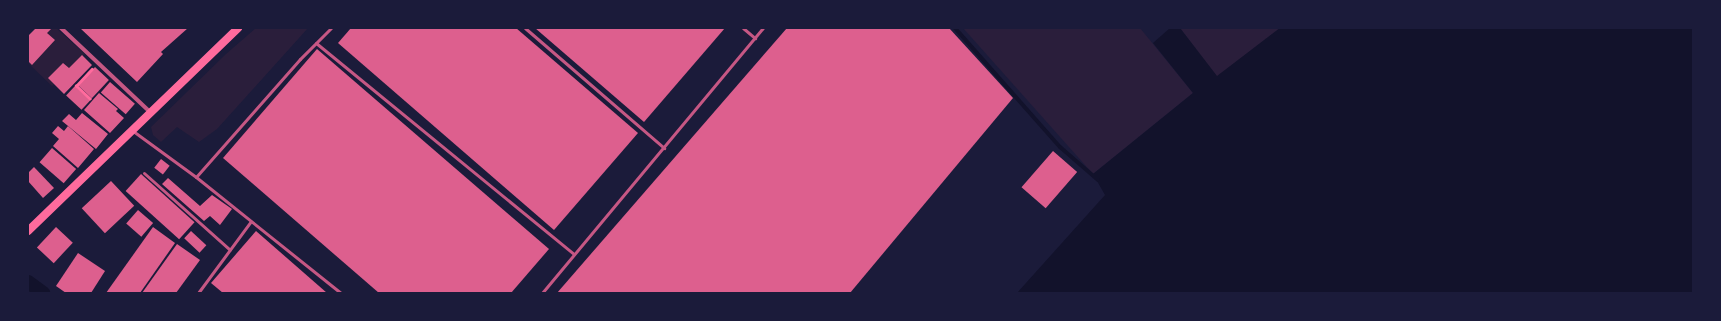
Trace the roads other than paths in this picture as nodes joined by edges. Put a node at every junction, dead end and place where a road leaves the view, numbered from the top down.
1 (61, 28) edge
2 (238, 28) edge
3 (331, 28) edge
4 (525, 28) edge
5 (743, 28) edge
6 (763, 28) edge
7 (755, 38) junction
8 (316, 43) junction
9 (151, 113) junction
10 (133, 131) junction
11 (664, 148) junction
12 (144, 173) dead end
13 (196, 177) junction
14 (251, 221) junction
15 (28, 231) edge
16 (230, 250) junction
17 (574, 254) junction
18 (198, 293) edge
19 (341, 293) edge
20 (542, 293) edge

1 - 9 street
2 - 9 main road
3 - 8 lane
4 - 11 lane
5 - 7 lane
6 - 7 lane
7 - 11 lane
8 - 13 lane
8 - 17 lane
9 - 10 main road
10 - 13 lane
10 - 15 main road
11 - 17 lane
12 - 16 lane
13 - 14 lane
14 - 16 lane
14 - 19 lane
16 - 18 lane
17 - 20 lane

